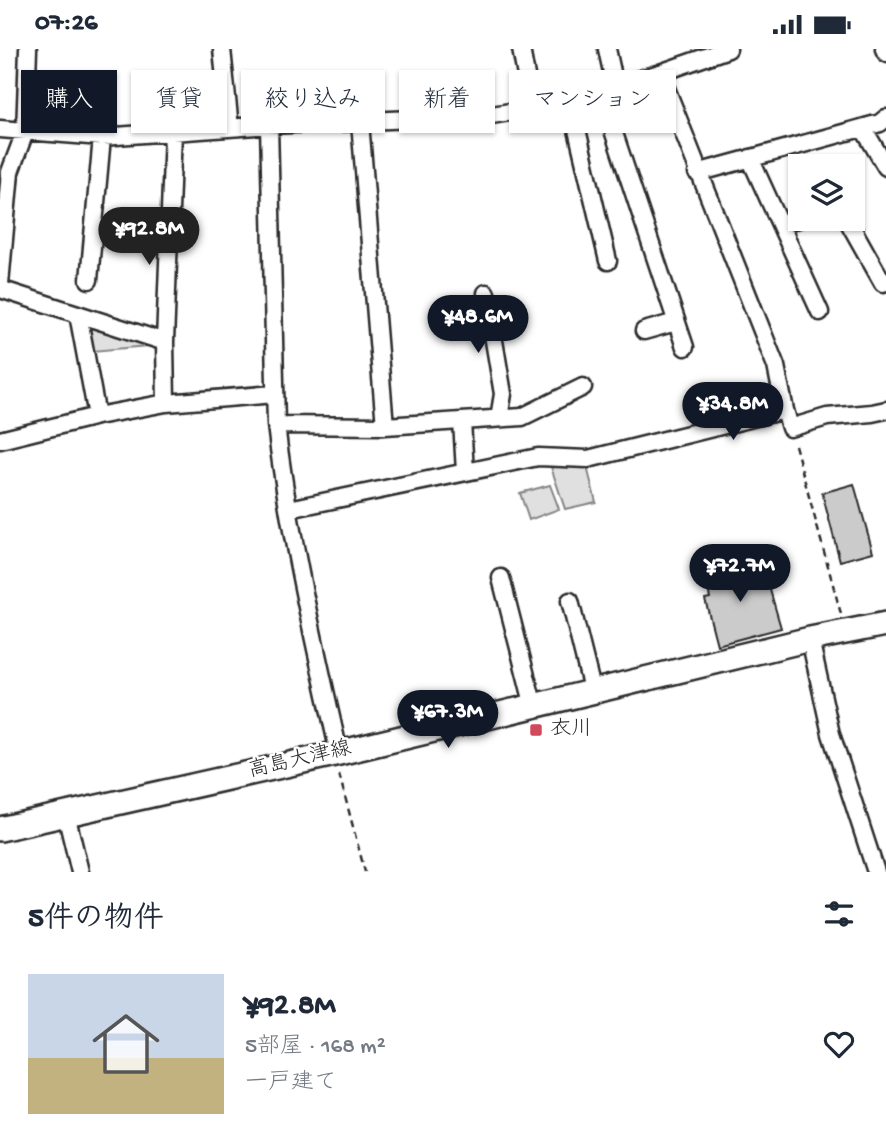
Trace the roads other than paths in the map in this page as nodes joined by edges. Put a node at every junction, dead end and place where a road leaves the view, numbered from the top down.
1 (28, 49) edge
2 (222, 49) edge
3 (521, 49) edge
4 (607, 49) edge
5 (721, 50) edge
6 (27, 70) edge
7 (525, 70) edge
8 (608, 70) edge
9 (668, 70) edge
10 (509, 112) edge
11 (676, 116) edge
12 (886, 118) edge
13 (385, 121) edge
14 (241, 127) edge
15 (227, 128) edge
16 (230, 128) junction
17 (863, 128) junction
18 (0, 129) edge
19 (21, 132) edge
20 (25, 133) edge
21 (40, 133) edge
22 (159, 133) edge
23 (173, 133) edge
24 (269, 133) edge
25 (361, 133) edge
26 (578, 133) edge
27 (621, 133) edge
28 (102, 137) junction
29 (750, 158) junction
30 (886, 167) edge
31 (697, 173) junction
32 (788, 223) edge
33 (781, 226) junction
34 (854, 231) edge
35 (608, 261) dead end
36 (89, 280) dead end
37 (886, 282) edge
38 (0, 287) edge
39 (486, 293) dead end
40 (820, 312) dead end
41 (78, 314) junction
42 (676, 322) junction
43 (644, 331) dead end
44 (165, 342) junction
45 (685, 347) dead end
46 (583, 387) dead end
47 (275, 394) junction
48 (166, 403) junction
49 (886, 409) edge
50 (785, 410) junction
51 (97, 416) junction
52 (499, 418) junction
53 (462, 421) junction
54 (276, 425) junction
55 (385, 426) junction
56 (0, 440) edge
57 (465, 472) junction
58 (289, 509) junction
59 (502, 578) dead end
60 (570, 601) dead end
61 (886, 624) edge
62 (810, 639) junction
63 (593, 693) junction
64 (534, 707) junction
65 (336, 753) junction
66 (66, 814) junction
67 (0, 828) edge
68 (80, 872) edge
69 (876, 872) edge

1 - 6 street
2 - 16 street
3 - 7 street
4 - 8 street
5 - 9 street
10 - 13 street
11 - 31 street
12 - 17 street
14 - 16 street
15 - 16 street
17 - 29 street
17 - 30 street
18 - 19 street
20 - 38 street
21 - 28 street
22 - 28 street
23 - 44 street
24 - 47 street
25 - 55 street
26 - 35 street
27 - 42 street
28 - 36 street
29 - 31 street
29 - 33 street
31 - 50 street
32 - 33 street
33 - 40 street
34 - 37 street
38 - 41 street
39 - 52 street
41 - 44 street
41 - 51 street
42 - 43 street
42 - 45 street
44 - 48 street
46 - 52 street
47 - 48 street
47 - 54 street
48 - 51 street
49 - 50 street
50 - 57 street
51 - 56 street
52 - 53 street
53 - 55 street
53 - 57 street
54 - 55 street
54 - 58 street
57 - 58 street
58 - 65 street
59 - 64 street
60 - 63 street
61 - 62 main road, 高島大津線
62 - 63 main road, 高島大津線
62 - 69 street
63 - 64 main road, 高島大津線
64 - 65 main road, 高島大津線
65 - 66 main road, 高島大津線
66 - 67 main road, 高島大津線
66 - 68 street

